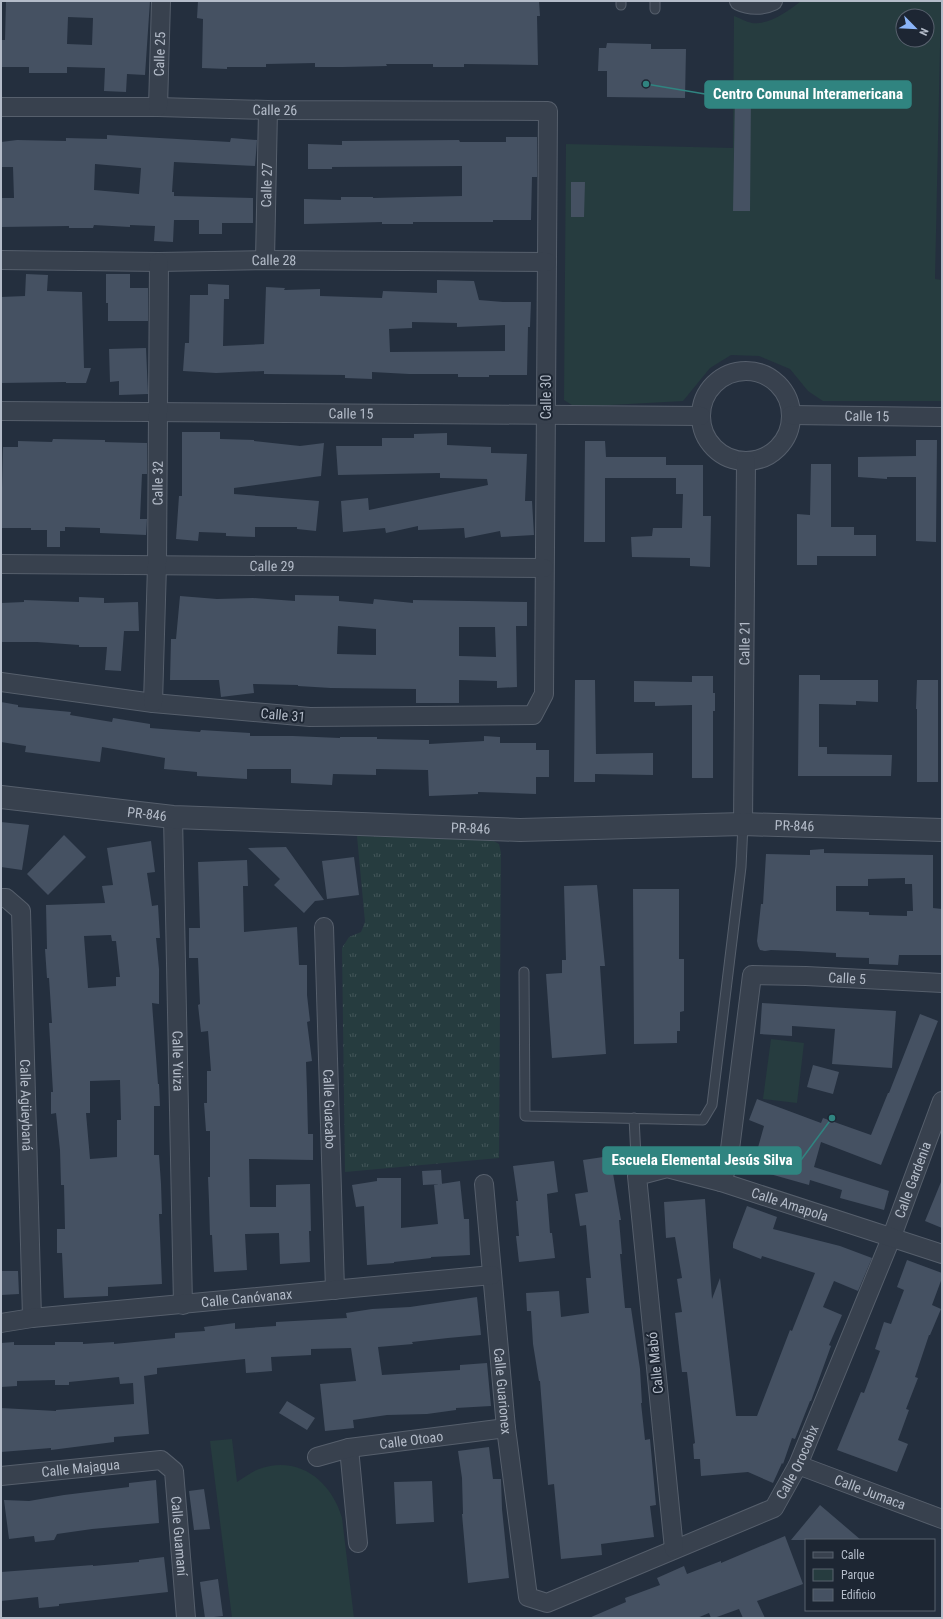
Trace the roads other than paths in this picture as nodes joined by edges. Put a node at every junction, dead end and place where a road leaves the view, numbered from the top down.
1 (161, 1) edge
2 (739, 1) edge
3 (773, 1) edge
4 (1, 107) edge
5 (158, 107) junction
6 (268, 110) junction
7 (548, 111) joint
8 (1, 260) edge
9 (265, 260) junction
10 (159, 262) junction
11 (547, 262) junction
12 (1, 411) edge
13 (158, 412) junction
14 (546, 414) junction
15 (791, 415) junction
16 (701, 416) junction
17 (942, 417) edge
18 (746, 461) junction
19 (1, 564) edge
20 (157, 565) junction
21 (544, 568) junction
22 (1, 682) edge
23 (544, 683) joint
24 (152, 703) junction
25 (1, 797) edge
26 (173, 817) junction
27 (743, 824) junction
28 (942, 830) edge
29 (4, 898) edge
30 (324, 927) dead end
31 (524, 972) dead end
32 (942, 983) edge
33 (942, 1101) edge
34 (634, 1118) junction
35 (637, 1176) junction
36 (721, 1182) junction
37 (484, 1184) dead end
38 (892, 1236) junction
39 (942, 1254) edge
40 (492, 1275) junction
41 (335, 1290) junction
42 (183, 1305) junction
43 (32, 1318) junction
44 (1, 1323) edge
45 (506, 1428) junction
46 (349, 1448) junction
47 (317, 1457) dead end
48 (161, 1460) joint
49 (798, 1465) junction
50 (1, 1476) edge
51 (942, 1519) edge
52 (358, 1543) dead end
53 (674, 1549) junction
54 (528, 1597) joint
55 (184, 1618) edge

1 - 5 street, Calle 25
2 - 3 street
4 - 5 street, Calle 26
5 - 6 street, Calle 26
6 - 7 street, Calle 26
6 - 9 street, Calle 27
7 - 11 street, Calle 30
8 - 10 street, Calle 28
9 - 10 street, Calle 28
9 - 11 street, Calle 28
10 - 13 street, Calle 32
11 - 14 street, Calle 30
12 - 13 street, Calle 15
13 - 14 street, Calle 15
13 - 20 street, Calle 32
14 - 16 street, Calle 15
14 - 21 street, Calle 30
15 - 16 street
15 - 17 street, Calle 15
15 - 18 street
16 - 18 street
18 - 27 street, Calle 21
19 - 20 street, Calle 29
20 - 21 street, Calle 29
20 - 24 street, Calle 32
21 - 23 street, Calle 30
22 - 24 street, Calle 31
23 - 24 street, Calle 31
25 - 26 street, PR-846 / PR-846
26 - 27 street, PR-846 / PR-846
26 - 42 street, Calle Yuiza
27 - 28 street, PR-846 / PR-846
27 - 34 lane
29 - 43 street, Calle Agüeybaná
30 - 41 street, Calle Guacabo
31 - 34 lane
32 - 36 street, Calle 5
33 - 38 street, Calle Gardenia
34 - 35 lane
35 - 36 street, Calle Amapola
35 - 53 street, Calle Mabó
36 - 38 street, Calle Amapola
37 - 40 street, Calle Guarionex
38 - 39 street, Calle Amapola
38 - 49 street, Calle Orocobix
40 - 41 street, Calle Canóvanax
40 - 45 street, Calle Guarionex
41 - 42 street, Calle Canóvanax
42 - 43 street, Calle Canóvanax
43 - 44 street, Calle Canóvanax
45 - 46 street, Calle Otoao
45 - 54 street, Calle Guarionex
46 - 47 street, Calle Otoao
46 - 52 street
48 - 50 street, Calle Majagua
48 - 55 street, Calle Guamaní
49 - 51 street, Calle Jumaca
49 - 53 street, Calle Orocobix
53 - 54 street, Calle Orocobix

